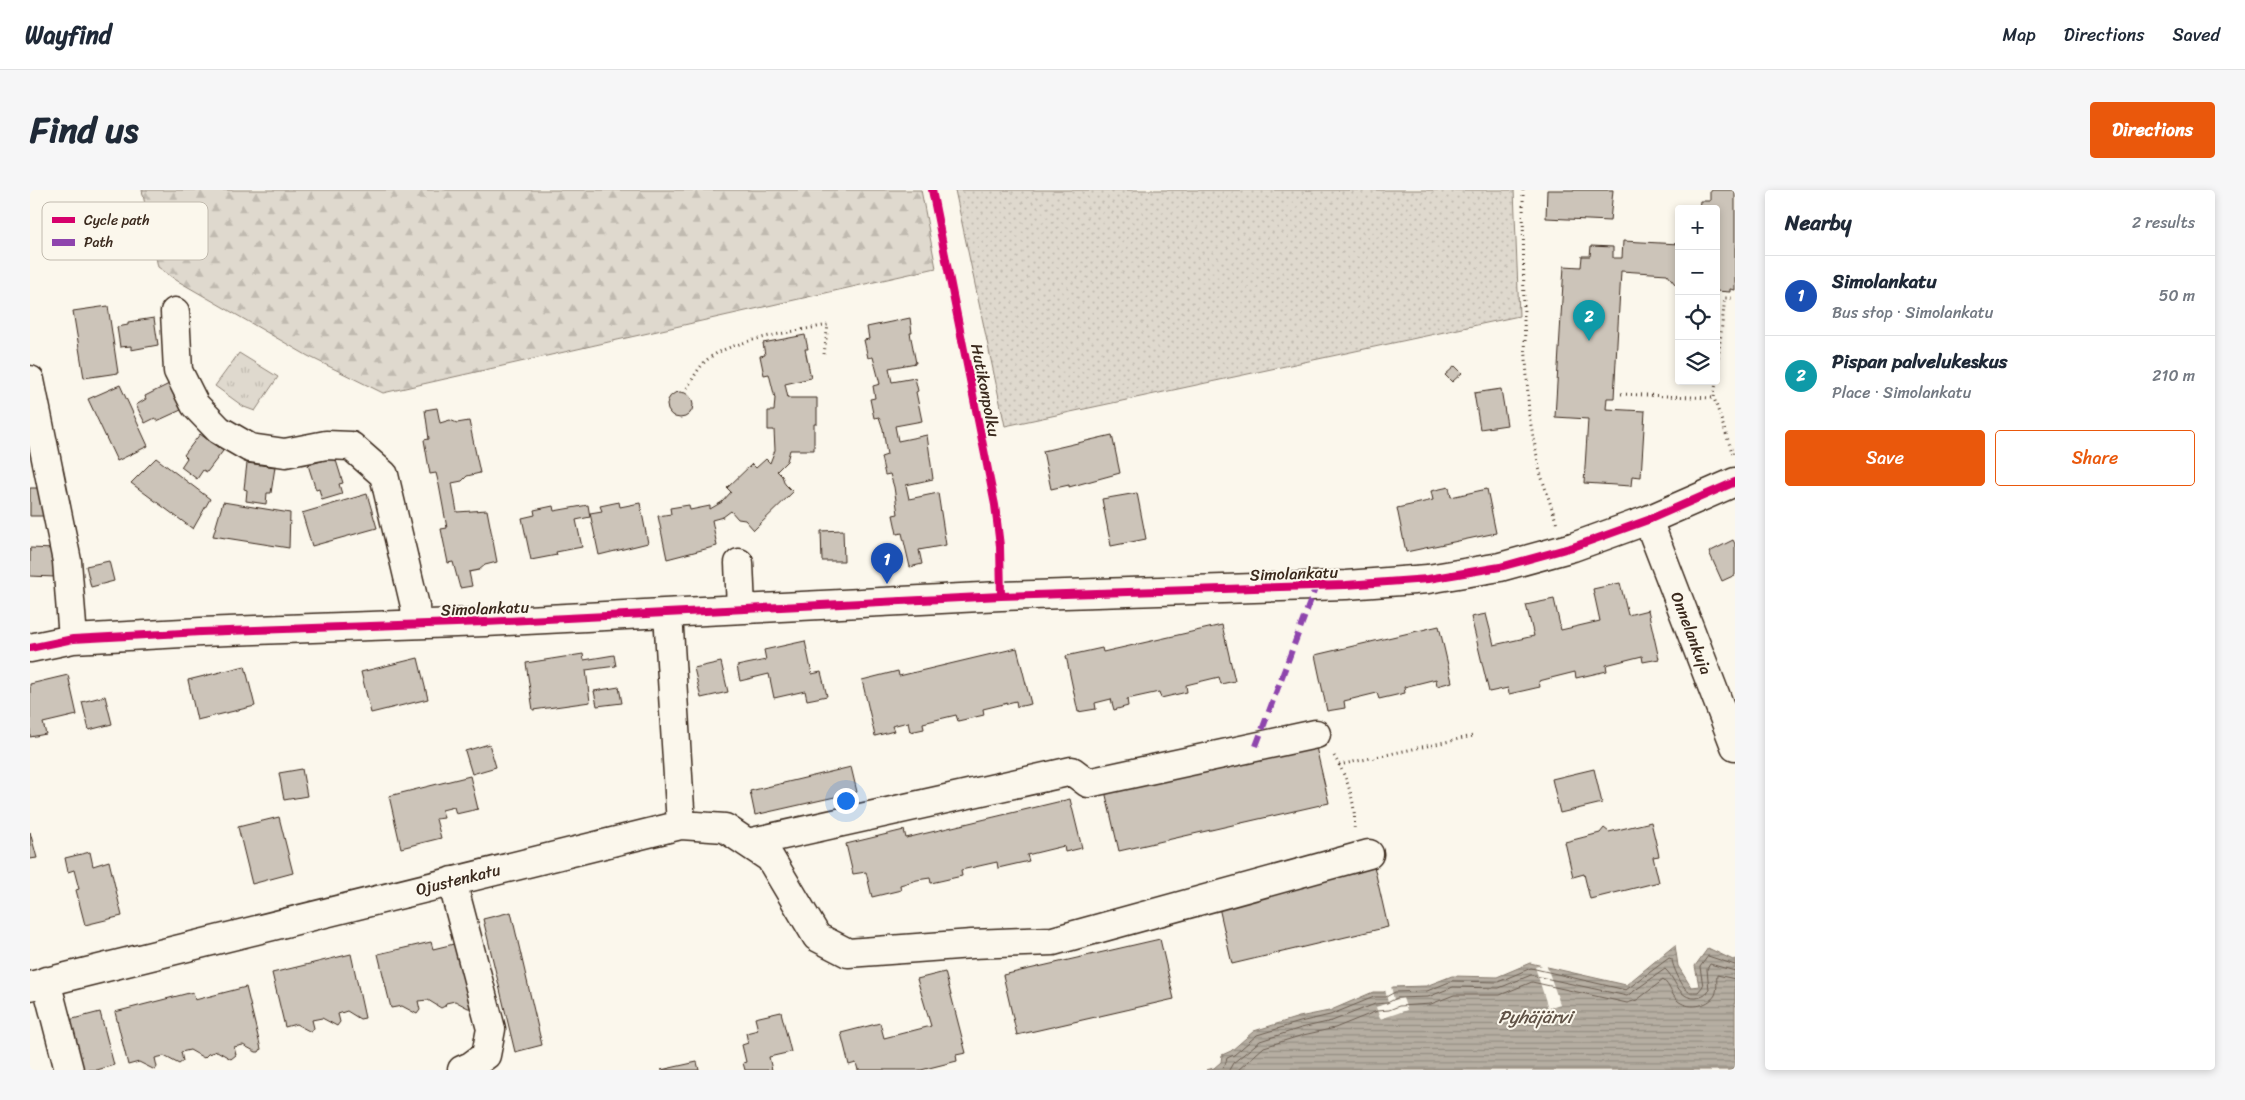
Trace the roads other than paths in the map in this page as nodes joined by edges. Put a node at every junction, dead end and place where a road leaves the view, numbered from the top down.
1 (175, 312) dead end
2 (30, 380) edge
3 (1735, 482) edge
4 (1648, 520) junction
5 (739, 563) dead end
6 (741, 609) junction
7 (668, 613) junction
8 (416, 624) junction
9 (73, 639) junction
10 (30, 648) edge
11 (1316, 734) road end
12 (1735, 746) edge
13 (681, 824) junction
14 (748, 843) junction
15 (1359, 857) road end
16 (452, 881) junction
17 (38, 984) edge
18 (69, 1070) edge
19 (462, 1070) edge

1 - 8 street
2 - 9 street
3 - 4 street, Simolankatu
4 - 6 street, Simolankatu
4 - 12 street, Onnelankuja
5 - 6 street
6 - 7 street, Simolankatu
7 - 8 street, Simolankatu
7 - 13 street
8 - 9 street, Simolankatu
9 - 10 street, Simolankatu
11 - 14 street
13 - 14 street, Ojustenkatu
13 - 16 street, Ojustenkatu
14 - 15 street, Ojustenkatu
16 - 17 street, Ojustenkatu
16 - 19 street
17 - 18 street

